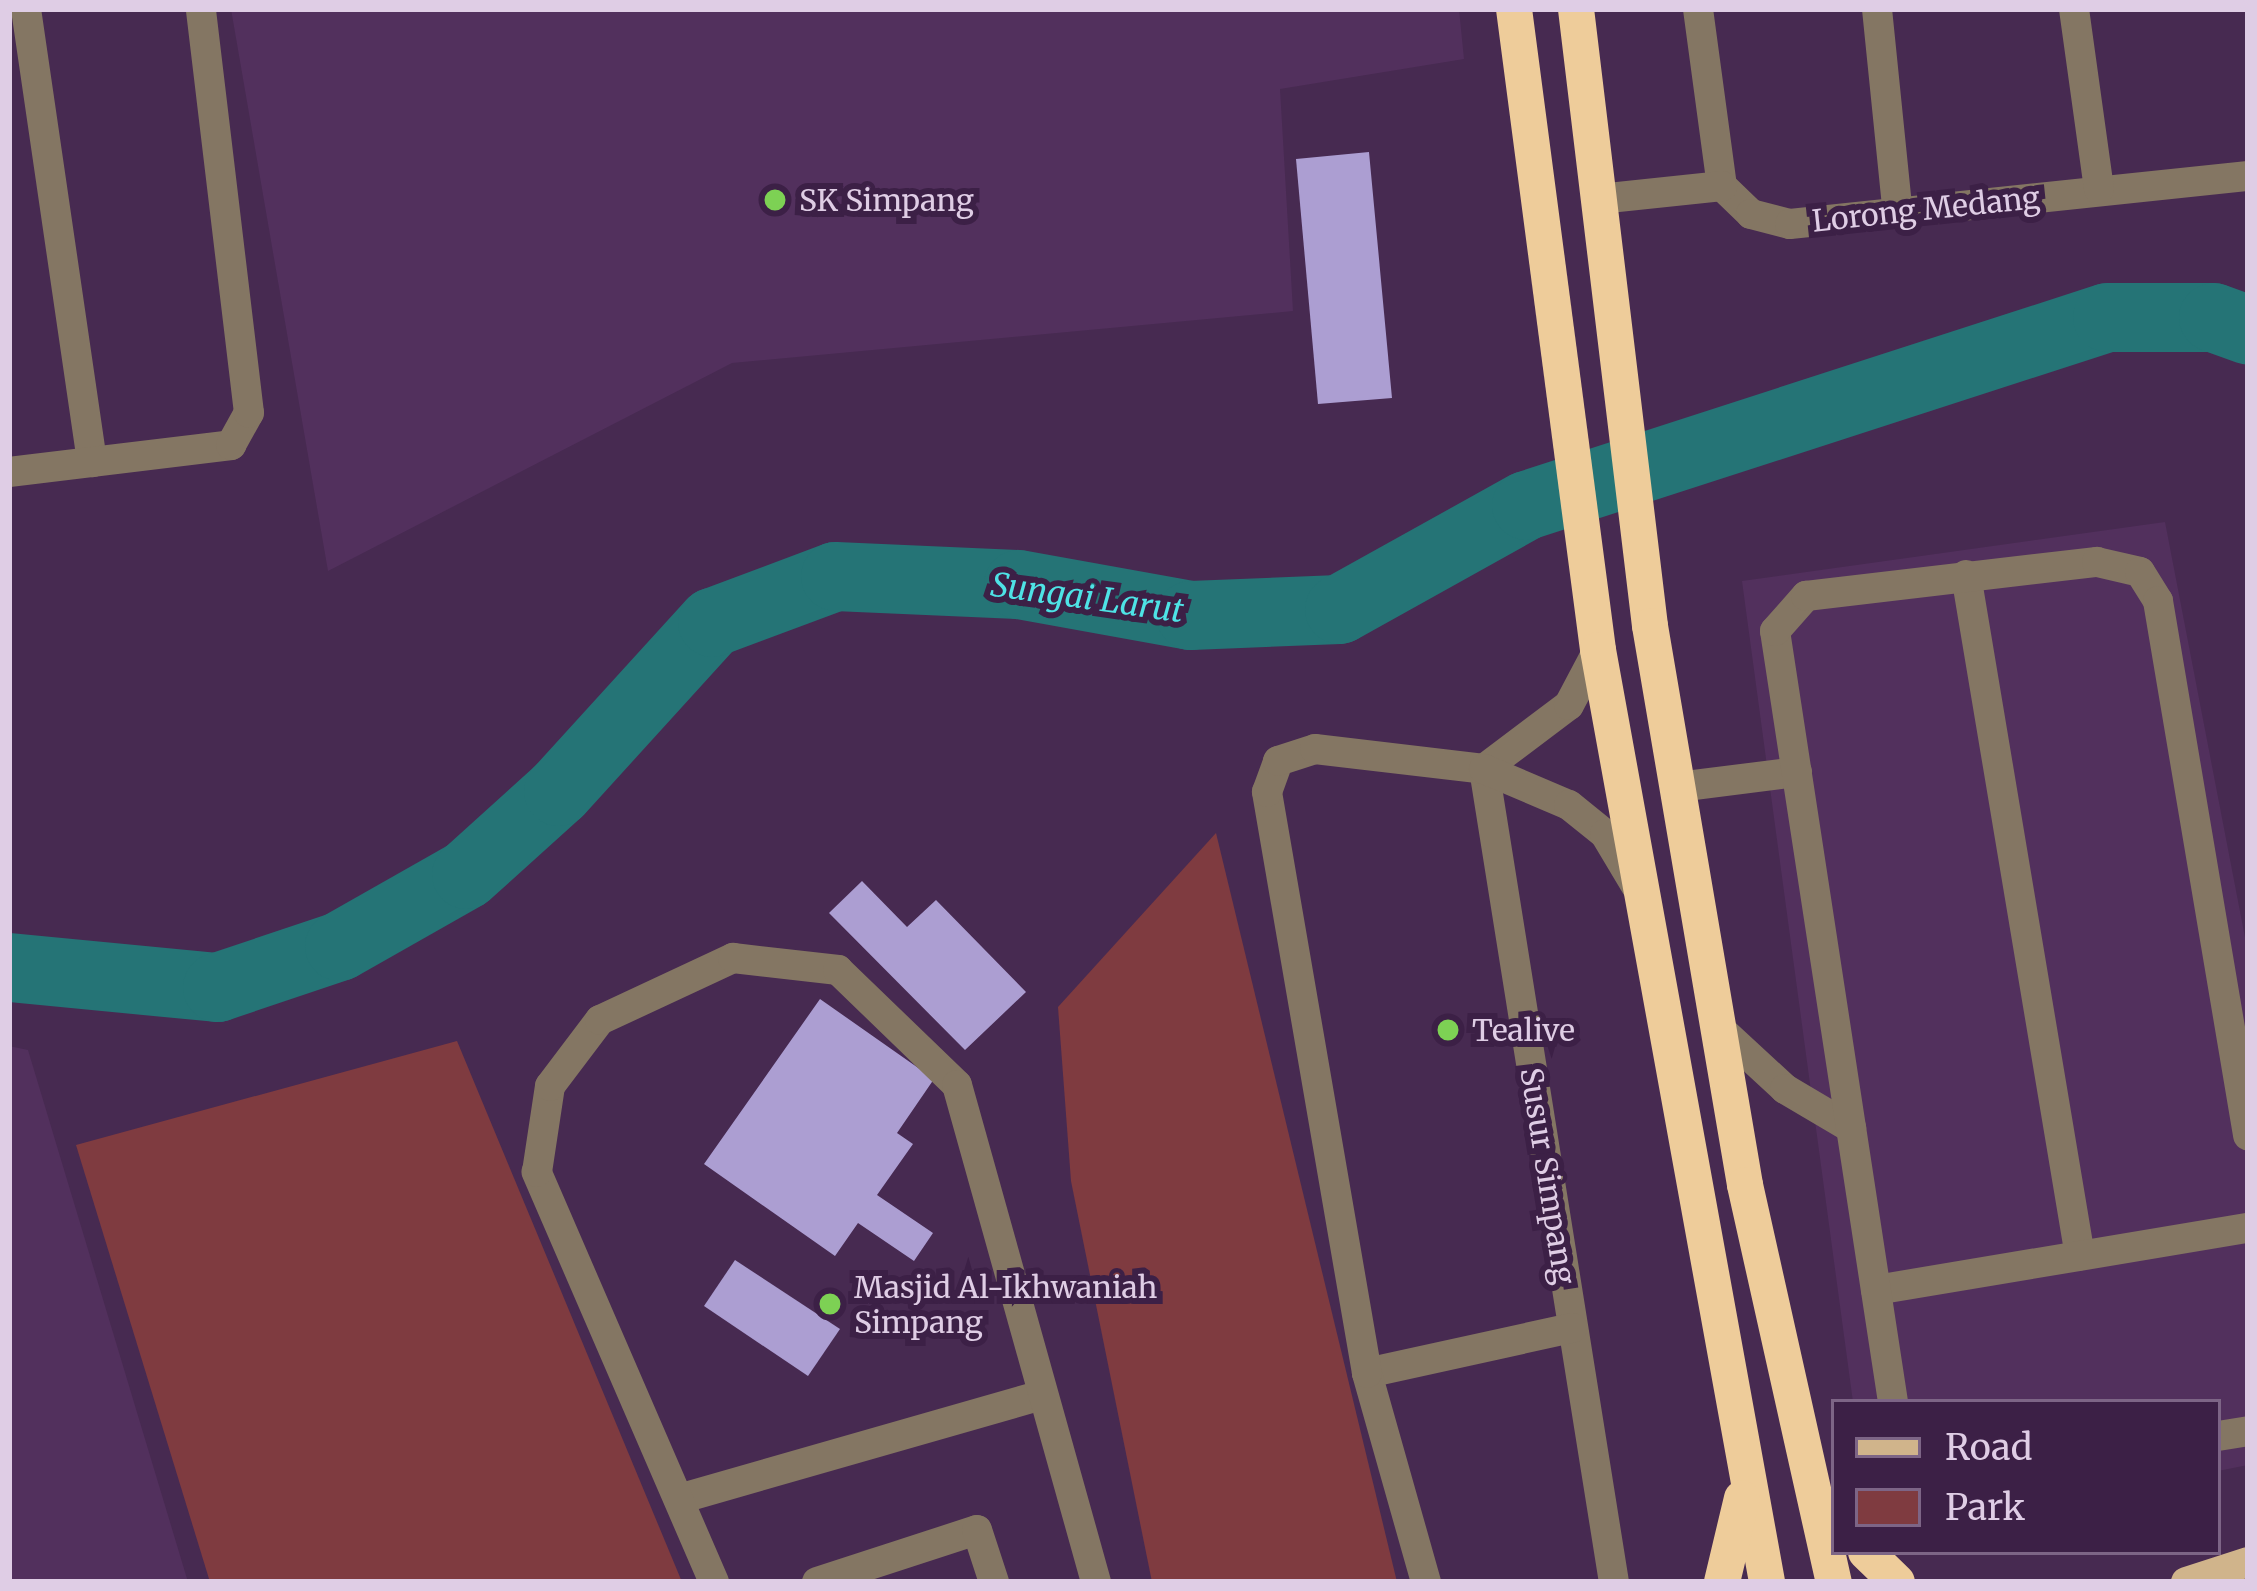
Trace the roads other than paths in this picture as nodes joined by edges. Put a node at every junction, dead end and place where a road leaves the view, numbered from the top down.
1 (26, 9) edge
2 (201, 9) edge
3 (1514, 9) edge
4 (1576, 9) edge
5 (1698, 9) edge
6 (1877, 9) edge
7 (2074, 9) edge
8 (2248, 176) edge
9 (1722, 186) junction
10 (2099, 189) junction
11 (1599, 199) junction
12 (1898, 214) junction
13 (92, 462) junction
14 (9, 472) edge
15 (1966, 575) junction
16 (1598, 650) junction
17 (1484, 770) junction
18 (1797, 772) junction
19 (1678, 787) junction
20 (1639, 892) junction
21 (1719, 1028) junction
22 (1851, 1128) junction
23 (2248, 1135) edge
24 (2248, 1228) edge
25 (2080, 1256) junction
26 (1876, 1290) junction
27 (1572, 1328) junction
28 (1366, 1373) junction
29 (1042, 1395) junction
30 (1893, 1399) edge
31 (1807, 1482) junction
32 (1744, 1487) junction
33 (679, 1499) junction
34 (1831, 1510) edge
35 (1869, 1555) edge
36 (2248, 1562) edge
37 (836, 1579) edge
38 (714, 1582) edge
39 (994, 1582) edge
40 (1096, 1582) edge
41 (1426, 1582) edge
42 (1614, 1582) edge
43 (1722, 1582) edge
44 (1767, 1582) edge
45 (1834, 1582) edge
46 (1898, 1582) edge
47 (2186, 1582) edge

1 - 13 street
2 - 13 street
3 - 16 highway
4 - 11 highway
5 - 9 street
6 - 12 street
7 - 10 street
8 - 10 street, Lorong Medang
9 - 11 street
9 - 12 street, Lorong Medang
10 - 12 street, Lorong Medang
11 - 19 highway
13 - 14 street
15 - 18 street
15 - 23 street
15 - 25 street
16 - 17 street
16 - 20 highway
17 - 20 street
17 - 27 street, Susur Simpang
17 - 28 street
18 - 19 street
18 - 22 street
19 - 21 highway
20 - 32 highway
21 - 22 street
21 - 31 highway
22 - 26 street
24 - 25 street
25 - 26 street
26 - 30 street
27 - 28 street
27 - 42 street, Susur Simpang
28 - 41 street
29 - 33 street
29 - 33 street
29 - 40 street
31 - 34 highway
31 - 45 highway
32 - 43 highway
32 - 44 highway
33 - 38 street
35 - 46 highway
36 - 47 main road
37 - 39 street

